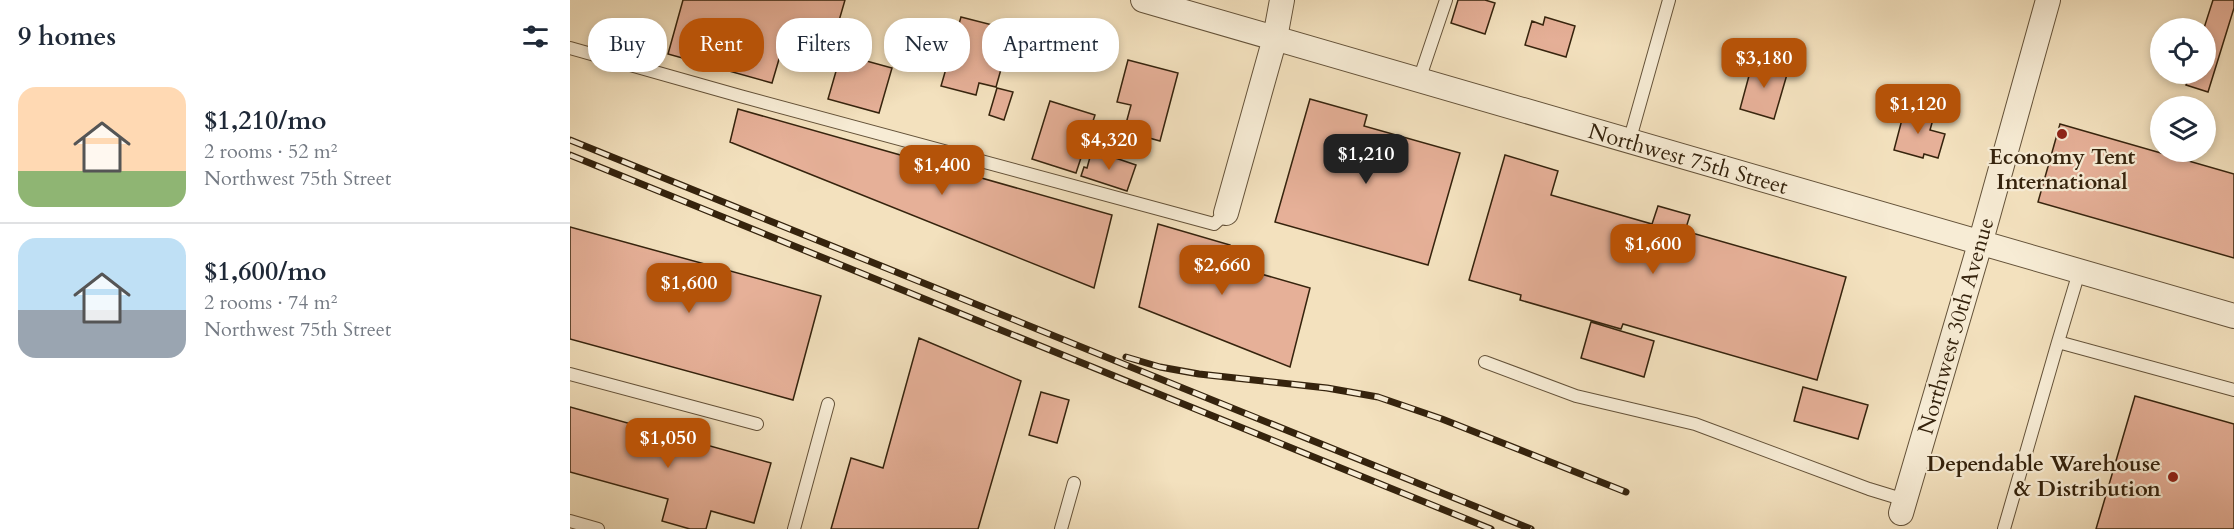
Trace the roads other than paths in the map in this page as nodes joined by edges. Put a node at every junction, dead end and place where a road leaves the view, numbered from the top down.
1 (1143, 0) edge
2 (1282, 0) edge
3 (1446, 0) edge
4 (1669, 0) edge
5 (2048, 0) edge
6 (1275, 38) junction
7 (570, 48) edge
8 (1419, 80) junction
9 (1629, 142) junction
10 (1226, 213) joint
11 (1980, 244) junction
12 (2079, 272) junction
13 (2234, 316) edge
14 (2058, 342) junction
15 (1485, 362) dead end
16 (570, 374) edge
17 (2234, 390) edge
18 (828, 404) dead end
19 (757, 424) dead end
20 (1074, 483) dead end
21 (1903, 507) joint
22 (570, 521) edge
23 (598, 529) edge
24 (794, 529) edge
25 (1061, 529) edge
26 (2004, 529) edge

1 - 6 street, Northwest 75th Street
2 - 6 street
3 - 8 lane
4 - 9 lane
5 - 11 street, Northwest 30th Avenue
6 - 8 street, Northwest 75th Street
6 - 10 street
7 - 10 lane
8 - 9 street, Northwest 75th Street
9 - 11 street, Northwest 75th Street
11 - 12 street, Northwest 75th Street
11 - 21 street, Northwest 30th Avenue
12 - 13 street, Northwest 75th Street
12 - 14 lane
14 - 17 lane
14 - 26 lane
15 - 21 lane
16 - 19 lane
18 - 24 lane
20 - 25 lane
22 - 23 lane

